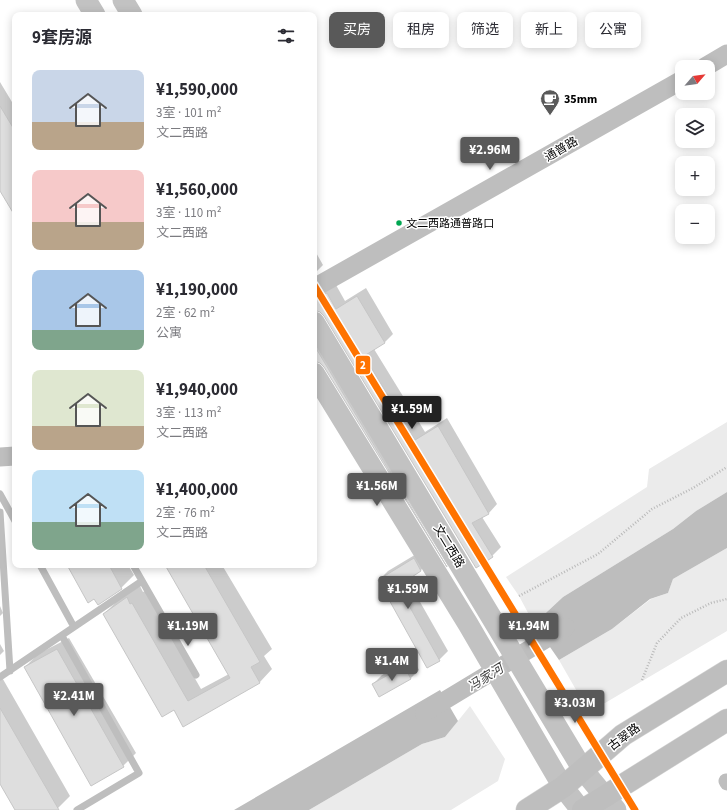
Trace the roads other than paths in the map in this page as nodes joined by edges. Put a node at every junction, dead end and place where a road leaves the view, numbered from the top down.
1 (86, 0) edge
2 (123, 0) edge
3 (93, 12) edge
4 (130, 12) edge
5 (727, 54) edge
6 (715, 61) edge
7 (675, 84) edge
8 (317, 286) edge
9 (317, 327) edge
10 (317, 378) edge
11 (12, 456) edge
12 (0, 457) edge
13 (0, 494) edge
14 (0, 512) edge
15 (12, 516) edge
16 (42, 568) edge
17 (135, 568) edge
18 (142, 581) junction
19 (74, 627) junction
20 (62, 636) junction
21 (10, 671) junction
22 (727, 671) edge
23 (196, 675) dead end
24 (0, 677) edge
25 (727, 720) edge
26 (583, 770) junction
27 (563, 787) junction
28 (610, 803) edge
29 (77, 810) edge
30 (527, 810) edge
31 (582, 810) edge

1 - 3 main road
2 - 4 main road
5 - 6 street
7 - 8 street, 通普路
9 - 26 main road, 文二西路
10 - 27 main road, 文二西路
11 - 12 street
13 - 15 lane
14 - 21 lane
16 - 19 lane
17 - 18 lane
18 - 19 lane
18 - 23 lane
19 - 20 lane
20 - 21 lane
20 - 29 lane
21 - 24 lane
22 - 26 main road, 古翠路
25 - 28 main road
26 - 27 main road, 古翠路
26 - 28 main road, 文二西路
27 - 30 main road, 古翠路
27 - 31 main road, 文二西路
28 - 31 main road

